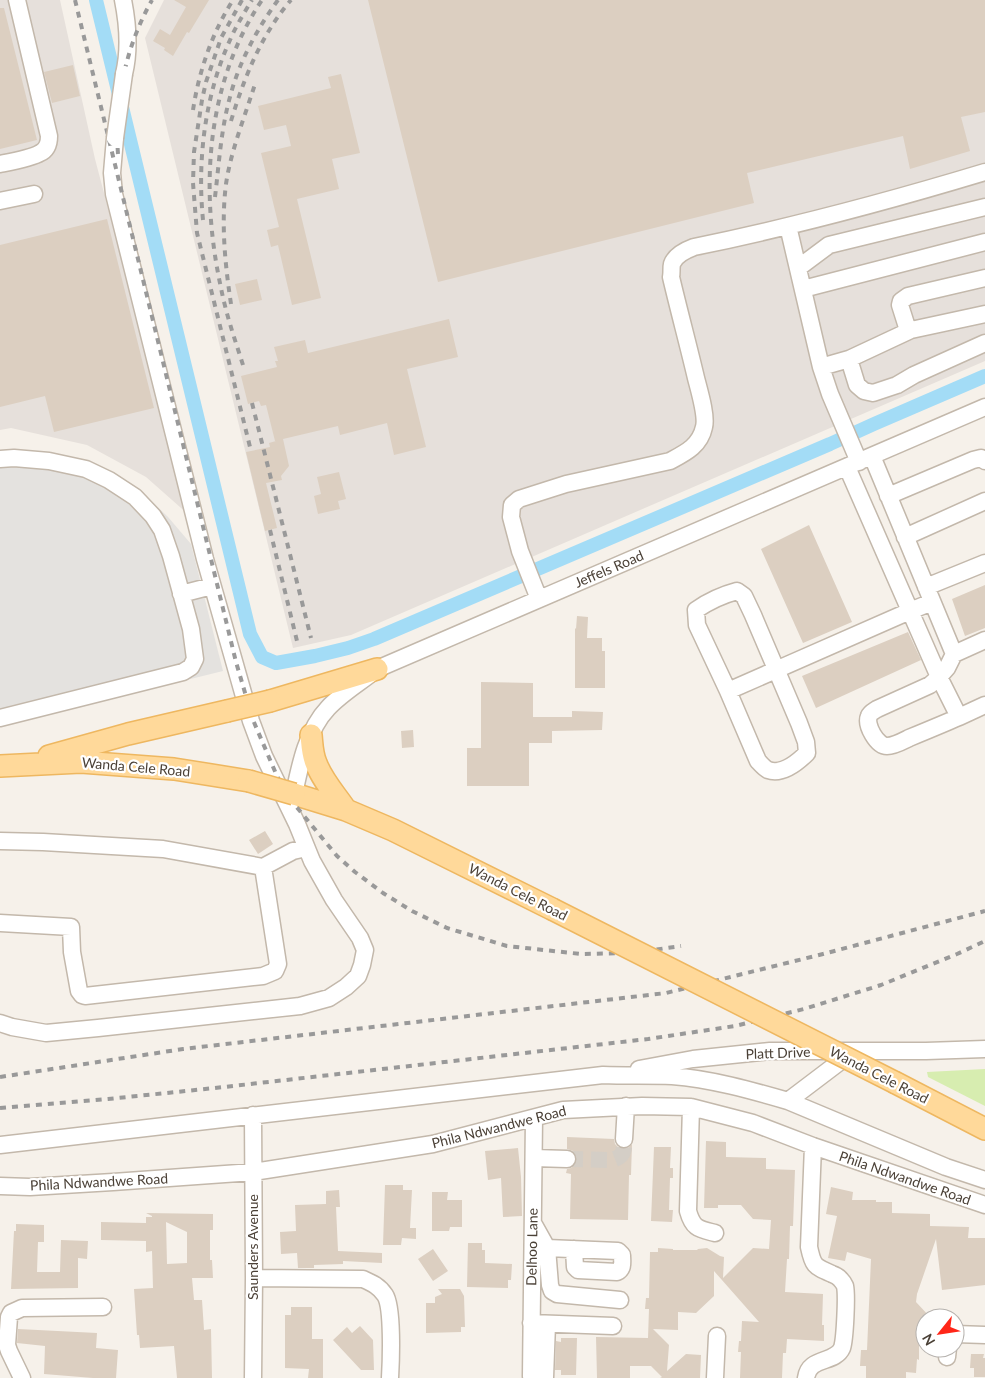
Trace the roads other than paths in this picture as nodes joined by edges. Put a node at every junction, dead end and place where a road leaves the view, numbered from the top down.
1 (17, 0) edge
2 (122, 0) edge
3 (0, 164) edge
4 (985, 172) edge
5 (34, 194) dead end
6 (0, 201) edge
7 (985, 207) edge
8 (788, 226) junction
9 (985, 242) edge
10 (798, 268) junction
11 (985, 278) edge
12 (803, 288) junction
13 (985, 314) edge
14 (911, 330) junction
15 (985, 344) edge
16 (850, 359) junction
17 (821, 368) junction
18 (985, 407) edge
19 (0, 459) edge
20 (985, 461) edge
21 (859, 462) junction
22 (888, 496) junction
23 (985, 501) edge
24 (905, 537) junction
25 (985, 562) edge
26 (212, 586) junction
27 (181, 594) junction
28 (929, 595) junction
29 (539, 599) junction
30 (910, 611) junction
31 (985, 640) edge
32 (954, 654) junction
33 (377, 669) junction
34 (777, 670) junction
35 (939, 677) junction
36 (728, 691) junction
37 (985, 705) edge
38 (959, 717) junction
39 (0, 718) edge
40 (311, 735) junction
41 (9, 765) edge
42 (302, 797) junction
43 (346, 810) junction
44 (0, 841) edge
45 (306, 848) junction
46 (263, 867) junction
47 (0, 923) edge
48 (0, 1023) edge
49 (985, 1048) edge
50 (854, 1051) junction
51 (602, 1075) junction
52 (788, 1101) junction
53 (626, 1106) junction
54 (691, 1107) junction
55 (254, 1115) junction
56 (534, 1118) junction
57 (985, 1129) edge
58 (624, 1139) tunnel mouth
59 (0, 1144) edge
60 (813, 1146) junction
61 (534, 1158) junction
62 (567, 1159) tunnel mouth
63 (253, 1172) junction
64 (985, 1180) edge
65 (0, 1186) edge
66 (985, 1205) edge
67 (533, 1223) junction
68 (715, 1234) dead end
69 (547, 1248) junction
70 (574, 1249) dead end
71 (254, 1278) junction
72 (620, 1300) dead end
73 (103, 1307) dead end
74 (539, 1324) junction
75 (613, 1326) dead end
76 (965, 1334) edge
77 (985, 1335) edge
78 (717, 1336) dead end
79 (538, 1377) edge
80 (22, 1378) edge
81 (253, 1378) edge
82 (390, 1378) edge
83 (716, 1378) edge
84 (806, 1378) edge

1 - 3 street
2 - 26 street, bridge
4 - 8 street
5 - 6 street
7 - 10 street
8 - 10 street
8 - 29 street
9 - 12 street
10 - 12 street
11 - 14 street
12 - 17 street
13 - 14 street
14 - 16 street
15 - 16 street
16 - 17 street
17 - 21 street
18 - 21 street, Jeffels Road
19 - 27 street
20 - 22 street
21 - 22 street
21 - 29 street, Jeffels Road
21 - 30 street
22 - 24 street
23 - 24 street
24 - 28 street
25 - 28 street
26 - 27 street
26 - 45 street
27 - 39 street
28 - 30 street
28 - 32 street
29 - 33 street, Jeffels Road
30 - 34 street
30 - 35 street
31 - 32 street
32 - 35 street
33 - 40 street, Jeffels Road
33 - 41 main road, bridge
34 - 36 street
34 - 36 street
34 - 36 street
35 - 38 street
35 - 38 street
37 - 38 street
40 - 42 street, Jeffels Road
40 - 43 main road
41 - 42 main road, Wanda Cele Road, bridge
42 - 43 main road, Wanda Cele Road
43 - 57 main road, Wanda Cele Road, bridge
44 - 46 street
45 - 46 street
45 - 48 street
46 - 47 street
49 - 50 street, Platt Drive
50 - 51 street, Platt Drive
50 - 52 street
51 - 52 street, Phila Ndwandwe Road
51 - 55 street, Phila Ndwandwe Road
52 - 64 street, Phila Ndwandwe Road
53 - 54 street, Phila Ndwandwe Road
53 - 56 street, Phila Ndwandwe Road
53 - 58 street
54 - 60 street, Phila Ndwandwe Road
54 - 68 street
55 - 59 street, Phila Ndwandwe Road
55 - 63 street, Saunders Avenue
56 - 61 street, Delhoo Lane
56 - 63 street, Phila Ndwandwe Road
60 - 66 street, Phila Ndwandwe Road
60 - 84 street
61 - 62 street
61 - 67 street, Delhoo Lane
63 - 65 street, Phila Ndwandwe Road
63 - 71 street, Saunders Avenue
67 - 69 street
67 - 74 street, Delhoo Lane
69 - 70 street
69 - 72 street
71 - 81 street, Saunders Avenue
71 - 82 street
73 - 80 street
74 - 75 street
74 - 79 street, Delhoo Lane
76 - 77 street
78 - 83 street

